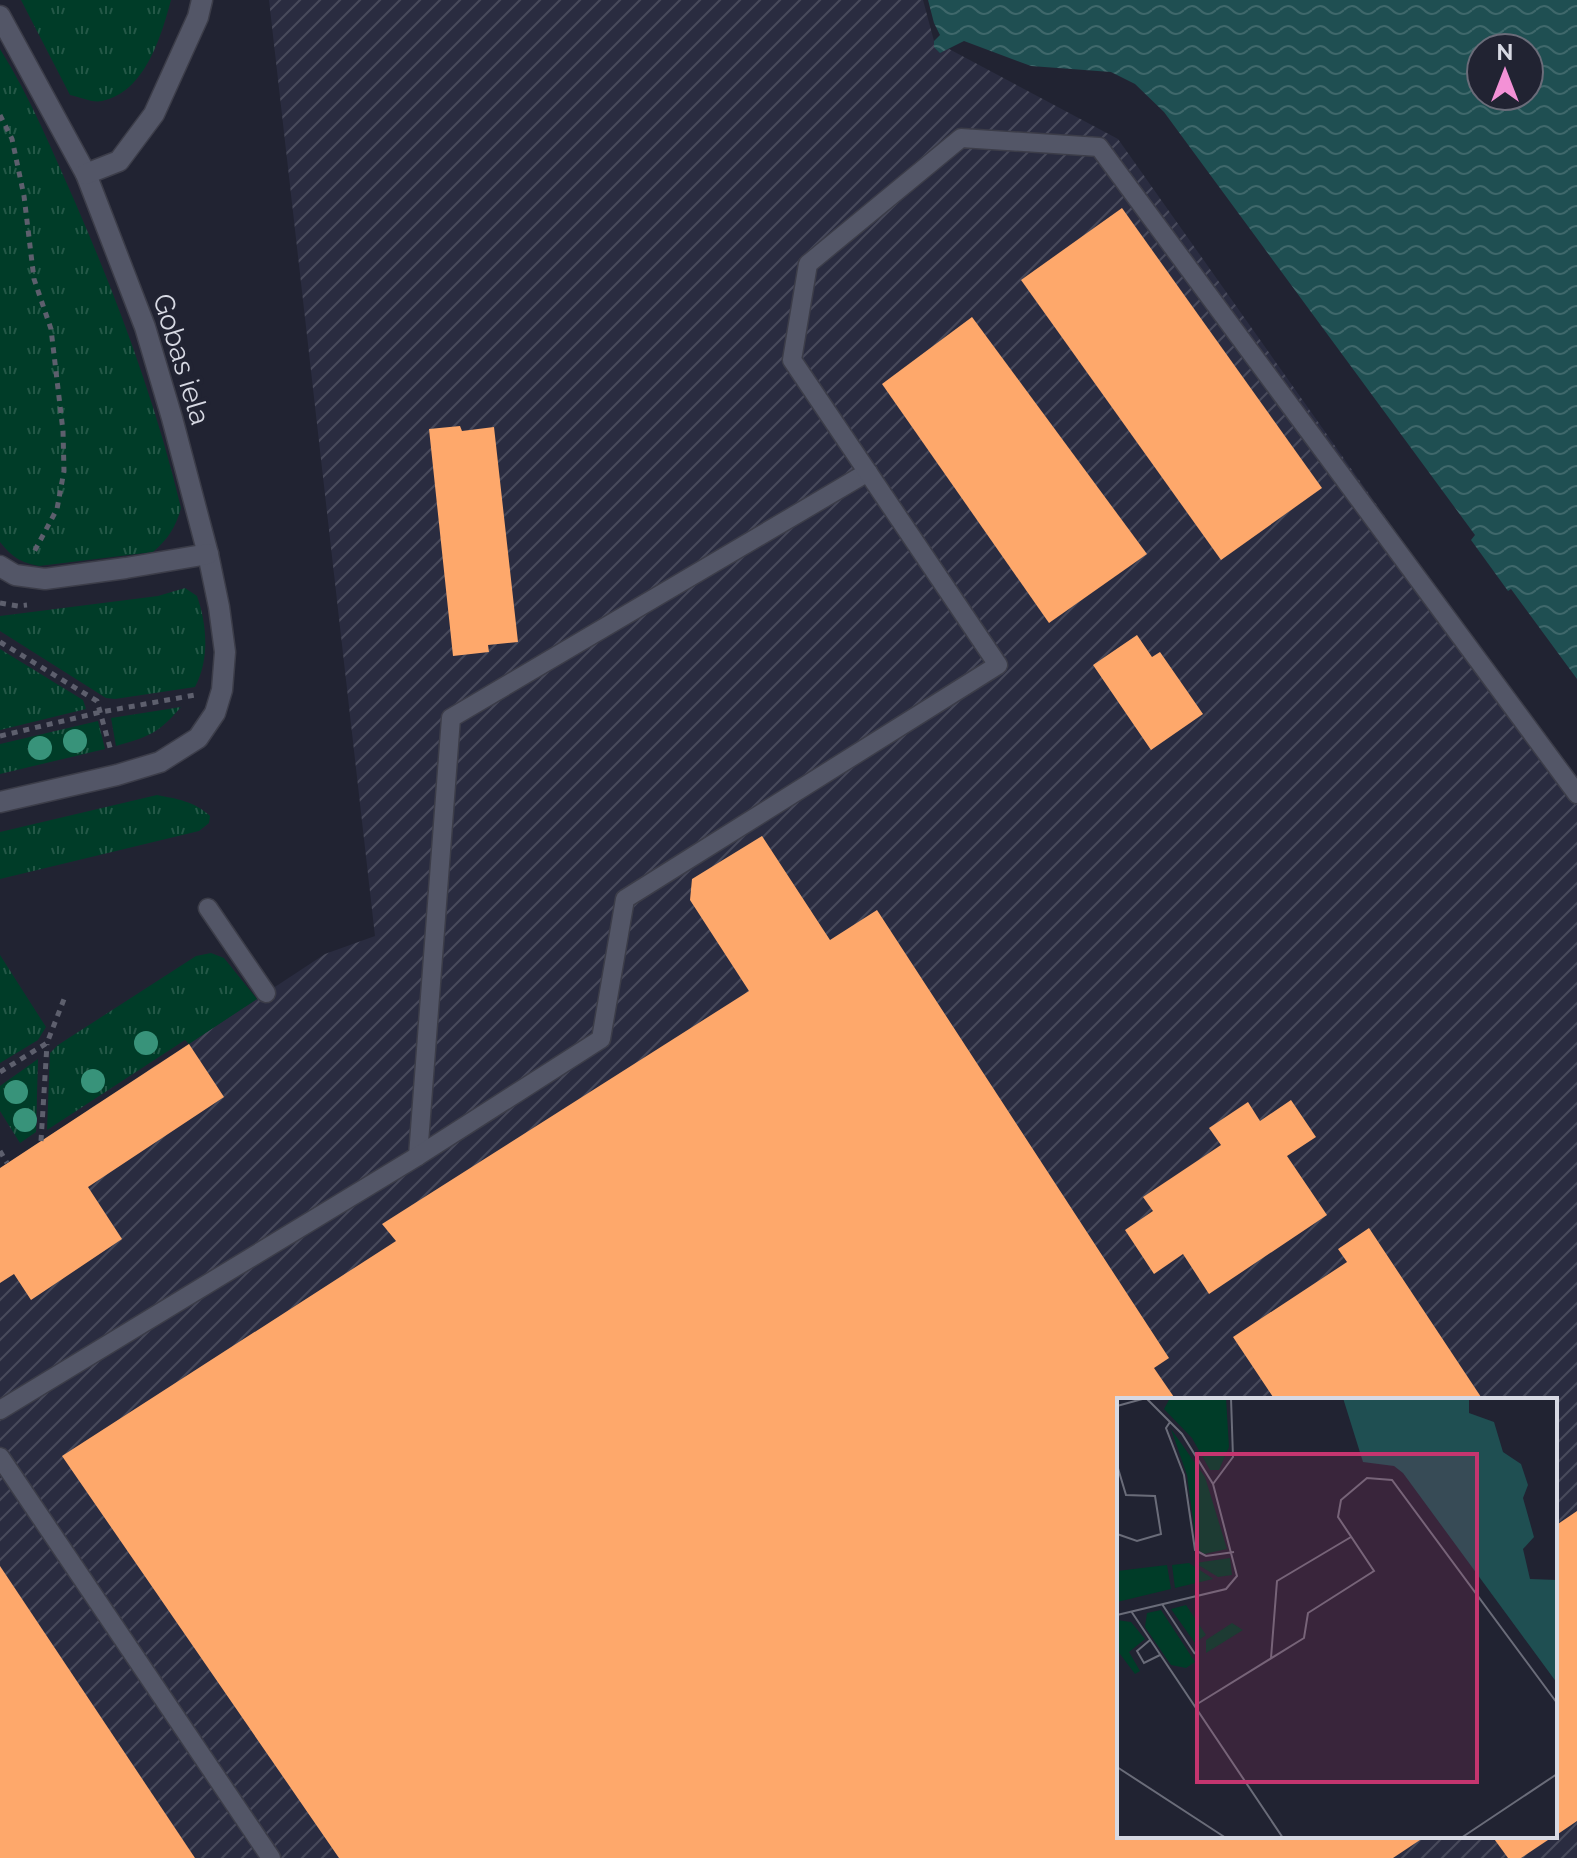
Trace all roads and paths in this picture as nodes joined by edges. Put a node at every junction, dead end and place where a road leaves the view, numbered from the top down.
1 (202, 0) edge
2 (0, 16) edge
3 (0, 115) edge
4 (86, 174) junction
5 (868, 472) junction
6 (208, 554) junction
7 (7, 570) edge
8 (0, 642) edge
9 (222, 690) junction
10 (101, 712) junction
11 (0, 736) edge
12 (117, 775) junction
13 (1577, 794) edge
14 (0, 802) edge
15 (208, 908) dead end
16 (266, 993) dead end
17 (66, 994) dead end
18 (47, 1043) junction
19 (0, 1072) edge
20 (41, 1141) dead end
21 (0, 1151) edge
22 (418, 1156) junction
23 (7, 1163) dead end
24 (0, 1410) edge
25 (0, 1457) edge
26 (271, 1858) edge

1 - 4 street
2 - 4 street, Gobas iela
3 - 7 path
4 - 6 street, Gobas iela
5 - 13 lane
5 - 22 lane
5 - 22 lane
6 - 7 street
6 - 9 street, Gobas iela
8 - 10 path
9 - 10 path
9 - 12 street, Gobas iela
10 - 11 path
10 - 12 path
12 - 14 street
15 - 16 lane
17 - 18 path
18 - 19 path
18 - 20 path
21 - 23 path
22 - 24 lane
25 - 26 lane

